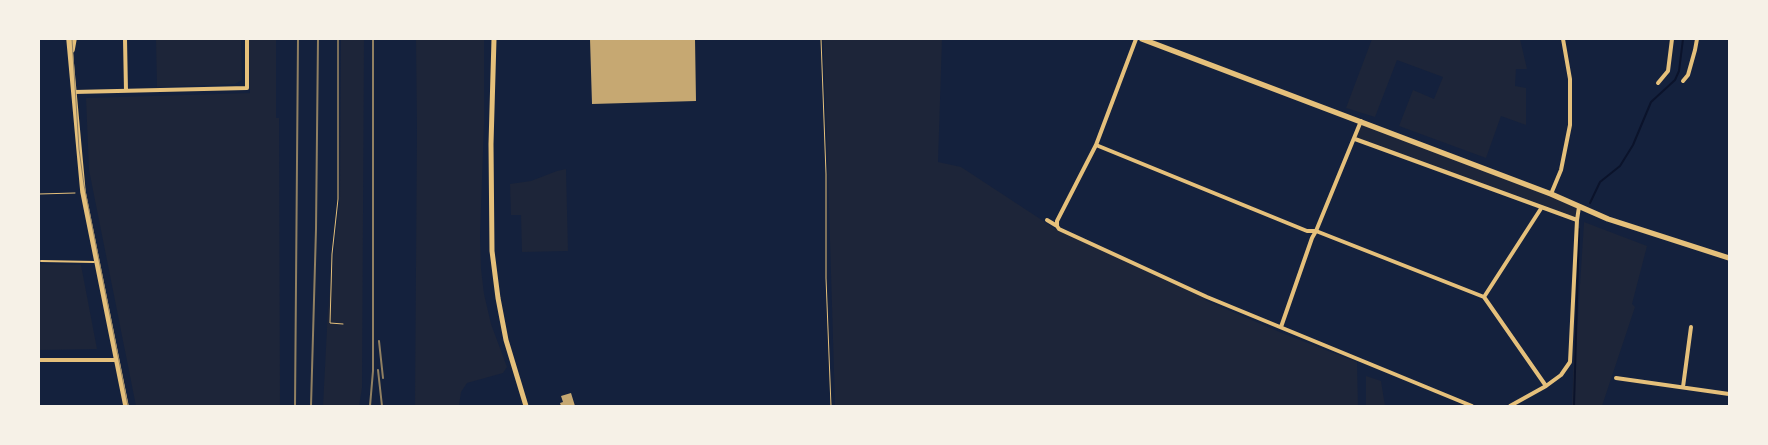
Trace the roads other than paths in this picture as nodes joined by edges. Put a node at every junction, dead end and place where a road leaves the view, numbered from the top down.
1 (69, 39) edge
2 (74, 39) edge
3 (125, 39) edge
4 (247, 39) edge
5 (494, 39) edge
6 (1136, 39) edge
7 (1142, 39) edge
8 (1563, 39) edge
9 (1672, 39) edge
10 (1697, 39) edge
11 (71, 57) junction
12 (1683, 81) dead end
13 (1658, 83) dead end
14 (126, 91) junction
15 (73, 92) junction
16 (1361, 121) junction
17 (1355, 139) junction
18 (1096, 145) junction
19 (1551, 194) junction
20 (1542, 207) junction
21 (1579, 207) junction
22 (1047, 220) dead end
23 (1577, 220) junction
24 (1057, 226) junction
25 (1316, 231) junction
26 (1729, 258) edge
27 (41, 261) dead end
28 (97, 262) junction
29 (1484, 296) junction
30 (1281, 327) junction
31 (1691, 327) dead end
32 (39, 360) edge
33 (116, 360) junction
34 (1616, 378) dead end
35 (1546, 386) junction
36 (1683, 387) junction
37 (1729, 394) edge
38 (126, 406) edge
39 (526, 406) edge
40 (1472, 406) edge
41 (1510, 406) edge

1 - 11 main road
2 - 11 main road
3 - 14 street
4 - 14 street
5 - 39 street
6 - 18 street
7 - 16 main road
8 - 19 street
9 - 13 street
10 - 12 street
11 - 15 main road
14 - 15 street
15 - 28 main road
16 - 17 street
16 - 19 main road
17 - 20 street
17 - 25 street
18 - 24 street
18 - 25 street
19 - 21 main road
20 - 23 street
20 - 29 street
21 - 23 street
21 - 26 main road
22 - 24 street
23 - 35 street
24 - 30 street
25 - 29 street
25 - 30 street
27 - 28 lane
28 - 33 main road
29 - 35 street
30 - 40 street
31 - 36 street
32 - 33 street
33 - 38 main road
34 - 36 street
35 - 41 street
36 - 37 street

